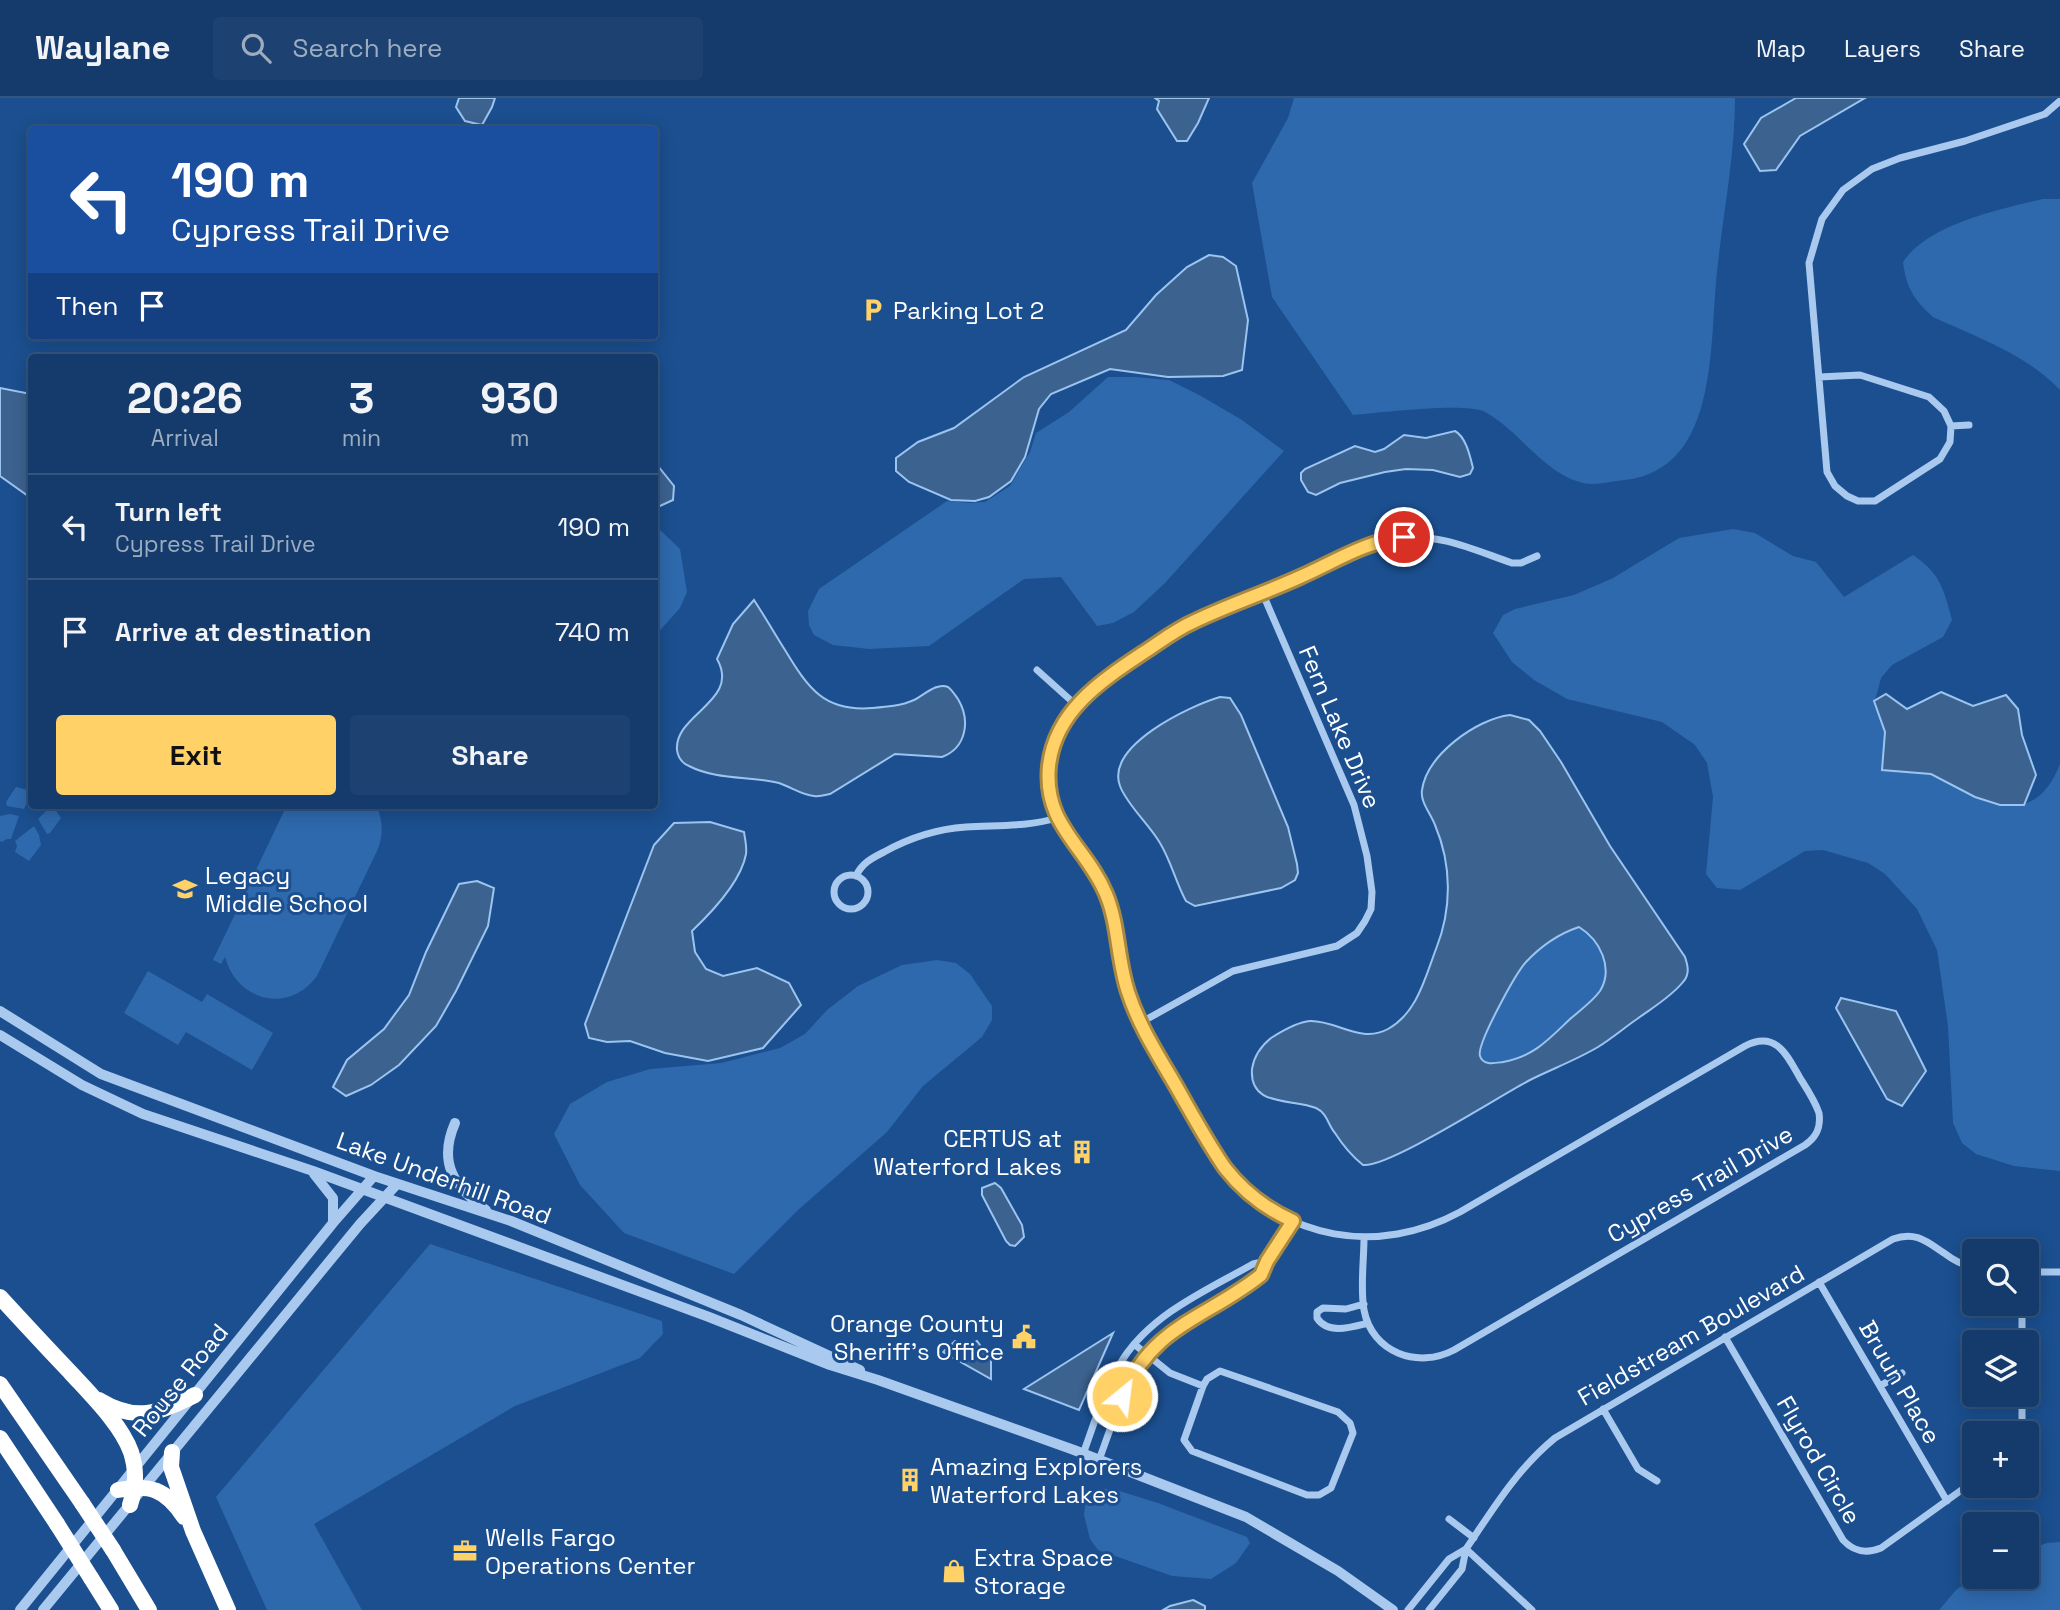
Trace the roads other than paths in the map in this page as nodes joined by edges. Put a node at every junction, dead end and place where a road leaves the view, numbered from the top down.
1 (2060, 101) edge
2 (1819, 377) junction
3 (1969, 425) dead end
4 (1951, 426) junction
5 (1537, 556) dead end
6 (1262, 592) junction
7 (1037, 670) dead end
8 (1076, 705) junction
9 (1057, 818) junction
10 (856, 876) junction
11 (0, 1011) edge
12 (1140, 1023) junction
13 (0, 1035) edge
14 (455, 1123) dead end
15 (313, 1171) junction
16 (374, 1176) junction
17 (397, 1184) junction
18 (361, 1190) junction
19 (384, 1198) junction
20 (494, 1215) junction
21 (1293, 1221) junction
22 (333, 1223) junction
23 (1364, 1238) junction
24 (1267, 1261) junction
25 (1962, 1263) edge
26 (2039, 1272) edge
27 (2060, 1272) edge
28 (1819, 1282) junction
29 (1215, 1286) junction
30 (0, 1297) edge
31 (1223, 1300) junction
32 (1364, 1304) junction
33 (1368, 1323) junction
34 (1725, 1337) junction
35 (1134, 1344) junction
36 (1147, 1355) junction
37 (1902, 1373) dead end
38 (878, 1380) junction
39 (0, 1384) edge
40 (1203, 1386) junction
41 (1880, 1386) junction
42 (195, 1395) junction
43 (92, 1396) junction
44 (1603, 1409) junction
45 (0, 1438) edge
46 (172, 1452) junction
47 (0, 1454) edge
48 (1083, 1454) junction
49 (1099, 1460) junction
50 (135, 1469) junction
51 (1657, 1482) dead end
52 (141, 1487) junction
53 (118, 1490) junction
54 (1962, 1490) edge
55 (1947, 1501) junction
56 (130, 1504) joint
57 (1449, 1519) dead end
58 (57, 1524) junction
59 (192, 1531) junction
60 (1474, 1538) junction
61 (1466, 1549) junction
62 (20, 1610) edge
63 (43, 1610) edge
64 (111, 1610) edge
65 (149, 1610) edge
66 (228, 1610) edge
67 (1393, 1610) edge
68 (1408, 1610) edge
69 (1429, 1610) edge
70 (1532, 1610) edge

1 - 2 street
2 - 4 street
2 - 4 street
3 - 4 street
5 - 6 street, Cypress Trail Drive
6 - 8 street, Cypress Trail Drive
6 - 12 street, Fern Lake Drive
7 - 8 street
8 - 9 street, Cypress Trail Drive
9 - 10 street
9 - 12 street, Cypress Trail Drive
10 - 10 street
11 - 16 street, Lake Underhill Road
12 - 21 street, Cypress Trail Drive
13 - 15 street, Lake Underhill Road
14 - 20 street
15 - 18 street, Lake Underhill Road
15 - 22 street
16 - 17 street, Lake Underhill Road
16 - 18 street, Rouse Road
17 - 19 street, Rouse Road
17 - 20 street, Lake Underhill Road
18 - 19 street, Lake Underhill Road
18 - 22 street, Rouse Road
19 - 38 street, Lake Underhill Road
19 - 46 street, Rouse Road
20 - 38 street, Lake Underhill Road
21 - 23 street, Cypress Trail Drive
21 - 24 street
22 - 42 street, Rouse Road
23 - 32 street
23 - 33 street, Cypress Trail Drive
24 - 29 street
24 - 31 street
25 - 28 street, Fieldstream Boulevard
26 - 27 street
28 - 34 street, Fieldstream Boulevard
28 - 41 street, Bruun Place
29 - 31 street
29 - 35 street
30 - 43 highway
31 - 36 street
32 - 33 street
32 - 33 street
34 - 44 street, Fieldstream Boulevard
34 - 55 street, Flyrod Circle
35 - 36 street
35 - 48 street
36 - 40 street
36 - 49 street
37 - 41 street
38 - 48 street, Lake Underhill Road
39 - 65 highway, bridge
40 - 40 street
41 - 55 street, Bruun Place
42 - 43 highway
42 - 50 street, Rouse Road
43 - 50 highway
44 - 51 street
44 - 60 street, Fieldstream Boulevard
45 - 58 highway
46 - 52 street, Rouse Road
46 - 59 highway
47 - 58 highway
48 - 49 street, Lake Underhill Road
49 - 67 street, Lake Underhill Road
50 - 52 highway
50 - 53 street, Rouse Road
52 - 53 highway
52 - 56 highway
52 - 59 highway
53 - 62 street, Rouse Road
54 - 55 street, Flyrod Circle
56 - 63 street
57 - 60 street
58 - 64 highway, bridge
59 - 66 highway
60 - 61 street, Fieldstream Boulevard
61 - 68 street, Fieldstream Boulevard
61 - 69 street, Fieldstream Boulevard
61 - 70 street

